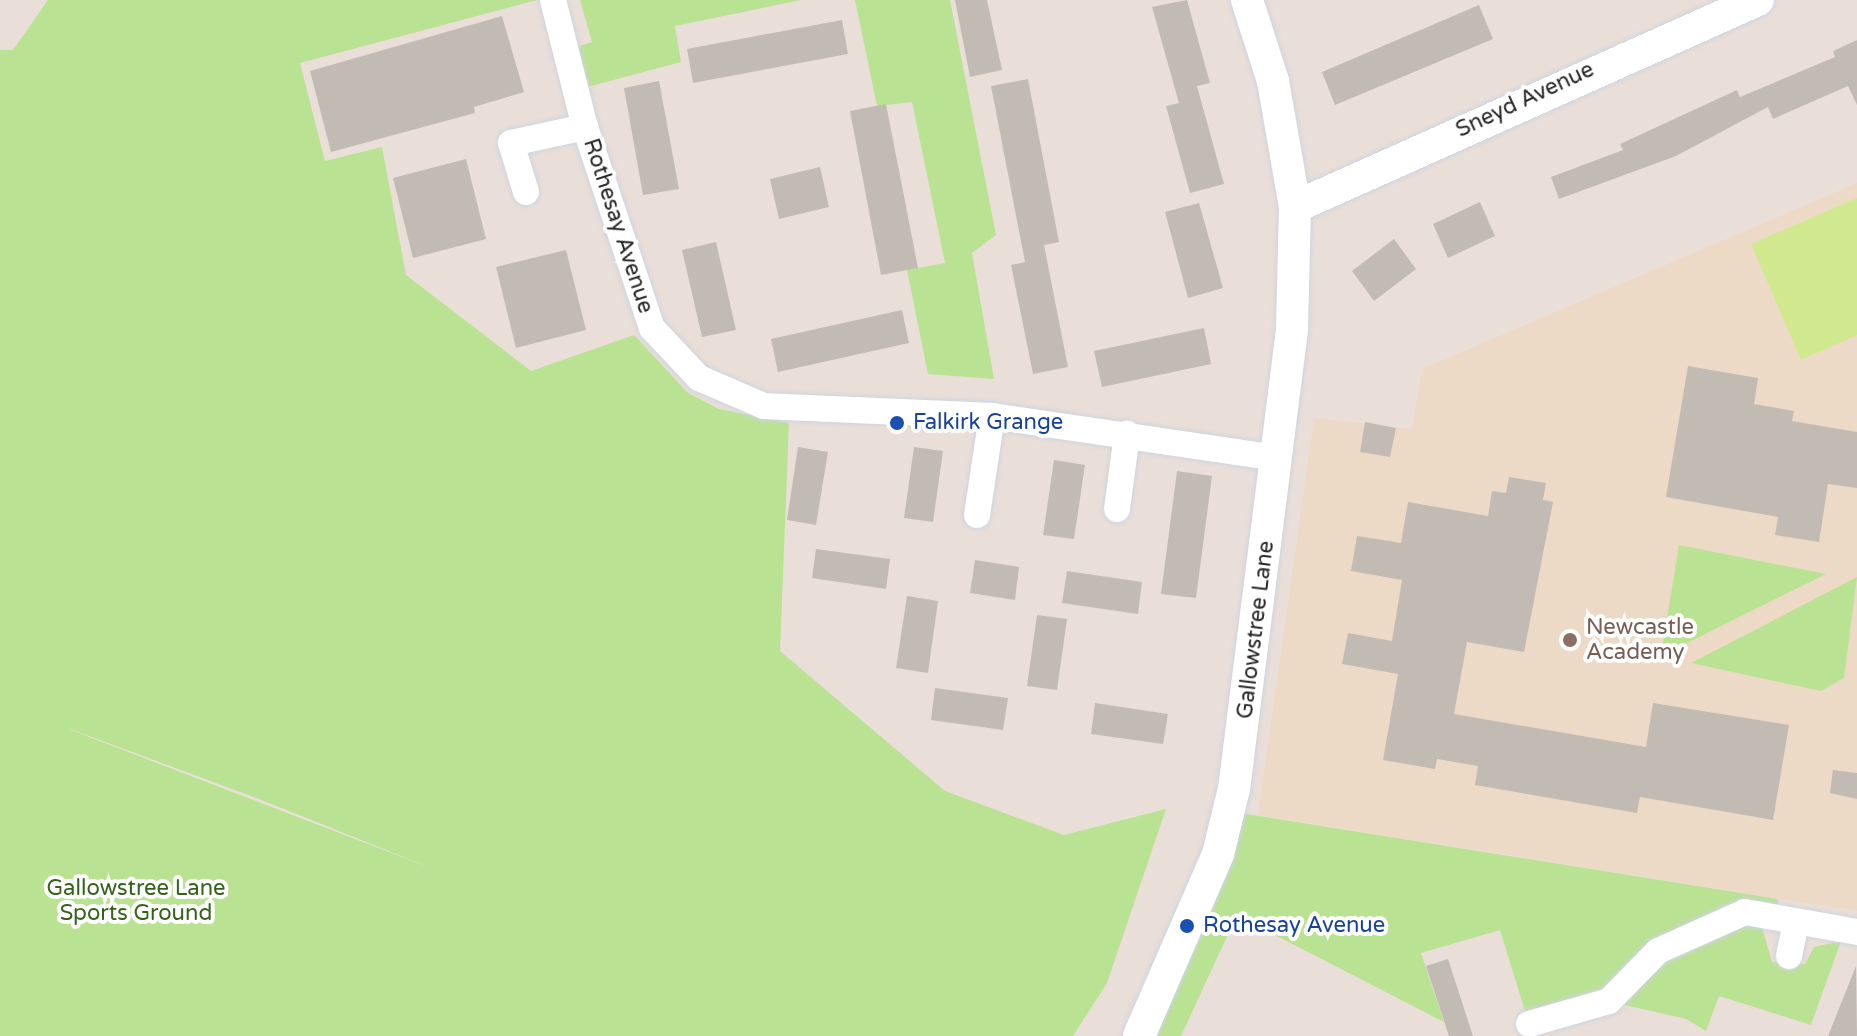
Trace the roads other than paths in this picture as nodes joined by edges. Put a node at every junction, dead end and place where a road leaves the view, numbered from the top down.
1 (553, 0) edge
2 (1247, 0) edge
3 (1758, 0) edge
4 (585, 127) junction
5 (526, 192) dead end
6 (1295, 207) junction
7 (992, 416) junction
8 (1127, 434) junction
9 (1277, 458) junction
10 (1117, 509) dead end
11 (977, 515) dead end
12 (1796, 922) junction
13 (1857, 932) edge
14 (1789, 956) dead end
15 (1529, 1024) dead end
16 (1139, 1036) edge

1 - 4 street, Rothesay Avenue
2 - 6 street, Gallowstree Lane
3 - 6 street, Sneyd Avenue
4 - 5 street
4 - 7 street, Rothesay Avenue
6 - 9 street, Gallowstree Lane
7 - 8 street, Rothesay Avenue
7 - 11 street
8 - 9 street, Rothesay Avenue
8 - 10 street
9 - 16 street, Gallowstree Lane
12 - 13 street
12 - 14 street
12 - 15 street

